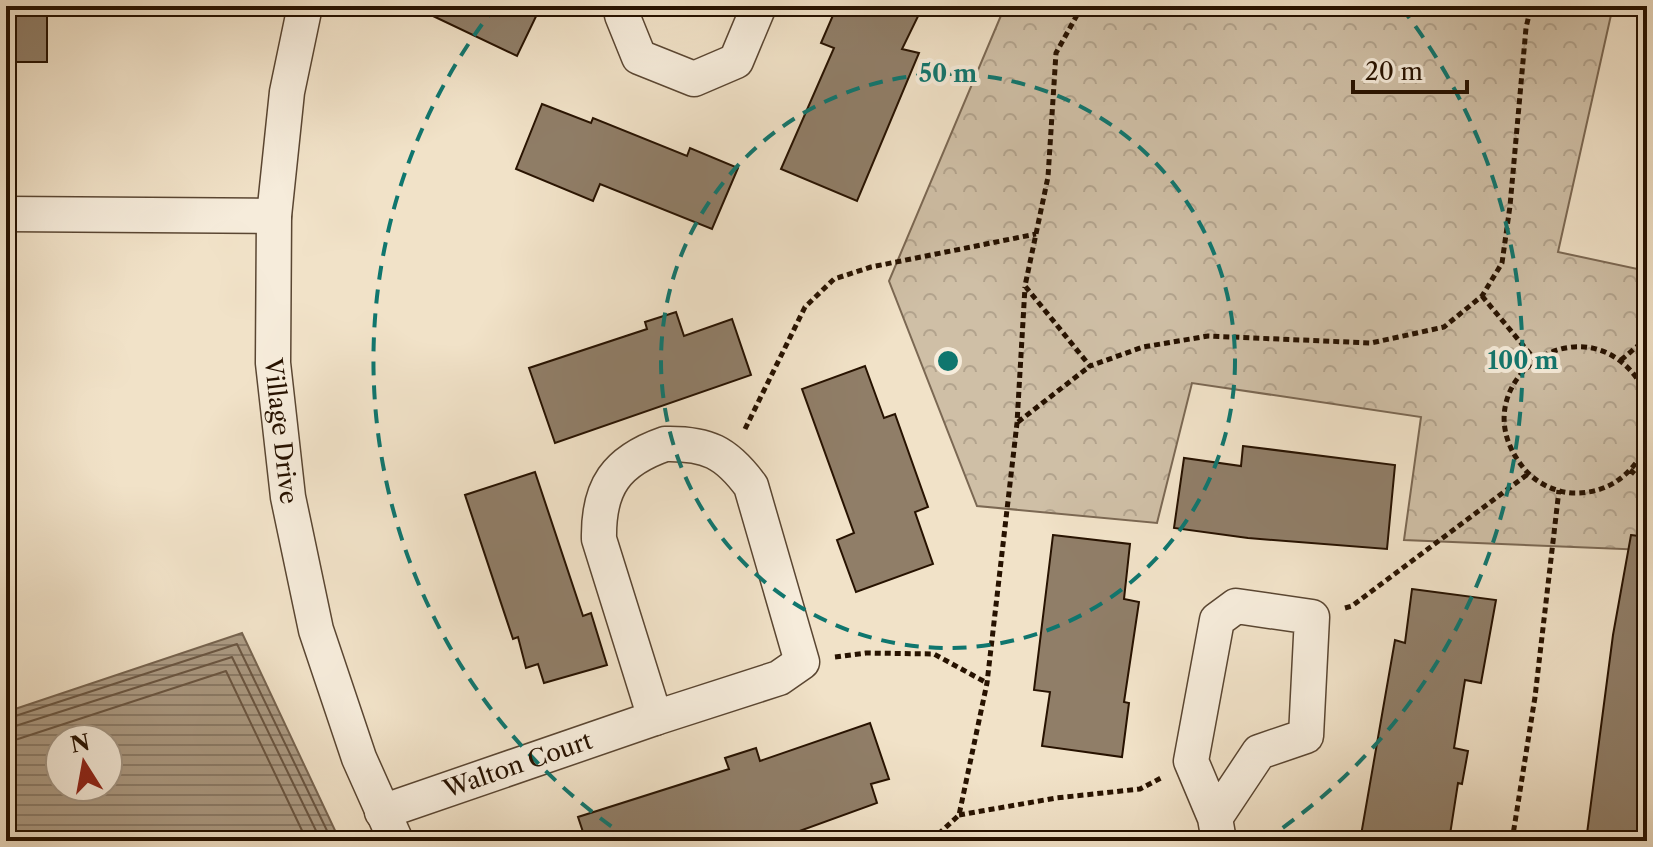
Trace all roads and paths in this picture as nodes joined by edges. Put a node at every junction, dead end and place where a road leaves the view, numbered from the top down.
1 (305, 6) edge
2 (626, 6) edge
3 (759, 6) edge
4 (1082, 6) edge
5 (1531, 6) edge
6 (6, 214) edge
7 (274, 216) junction
8 (1036, 234) junction
9 (1025, 286) junction
10 (1482, 296) junction
11 (1647, 338) edge
12 (1621, 360) junction
13 (1536, 361) junction
14 (1090, 366) junction
15 (1647, 395) edge
16 (1017, 423) junction
17 (1647, 446) edge
18 (736, 465) junction
19 (1630, 470) junction
20 (1528, 474) junction
21 (1647, 484) edge
22 (1559, 490) junction
23 (1312, 617) junction
24 (802, 662) junction
25 (987, 683) junction
26 (655, 718) junction
27 (1191, 761) junction
28 (959, 815) junction
29 (389, 826) edge
30 (1217, 829) edge
31 (931, 841) edge
32 (1512, 841) edge

1 - 7 street, Village Drive
2 - 3 street
4 - 8 path
5 - 10 path
6 - 7 street
7 - 29 street, Village Drive
8 - 9 path
8 - 18 path
9 - 14 path
9 - 16 path
10 - 13 path
10 - 14 path
11 - 12 path
12 - 13 path
12 - 15 path
13 - 20 path
14 - 16 path
16 - 25 path
17 - 19 path
18 - 24 street
18 - 26 street
19 - 21 path
19 - 22 path
20 - 22 path
20 - 23 path
22 - 32 path
23 - 27 street
23 - 30 street
24 - 25 path
24 - 26 street, Walton Court
25 - 28 path
26 - 29 street, Walton Court
27 - 28 path
27 - 30 street
28 - 31 path

